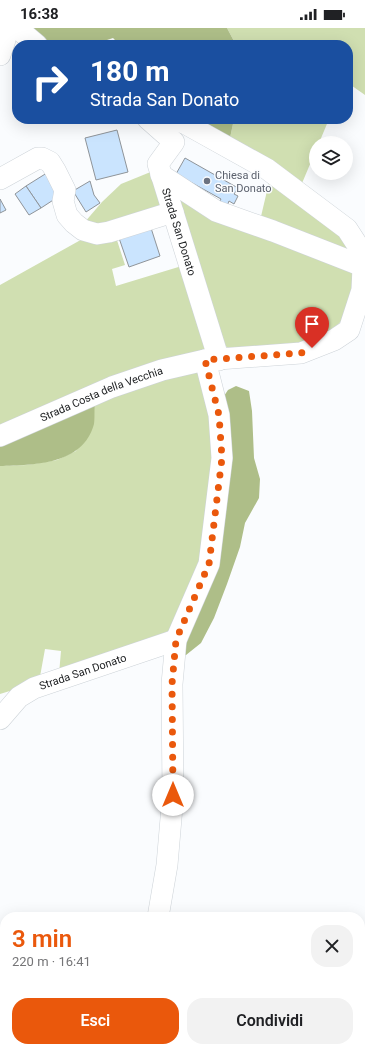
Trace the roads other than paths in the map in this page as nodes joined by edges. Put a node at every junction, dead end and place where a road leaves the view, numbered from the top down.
1 (17, 28) edge
2 (0, 33) edge
3 (31, 40) edge
4 (0, 55) edge
5 (154, 124) edge
6 (186, 124) edge
7 (161, 175) junction
8 (0, 179) edge
9 (173, 212) junction
10 (364, 267) edge
11 (212, 360) junction
12 (0, 436) edge
13 (176, 640) junction
14 (0, 719) edge
15 (159, 912) edge

1 - 3 street
2 - 4 street
5 - 7 street, Strada San Donato
6 - 10 street
7 - 9 street, Strada San Donato
7 - 10 street
8 - 9 street
9 - 11 street, Strada San Donato
10 - 11 street
11 - 12 street, Strada Costa della Vecchia
11 - 13 street, Strada San Donato
13 - 14 street, Strada San Donato
13 - 15 street, Strada San Donato

